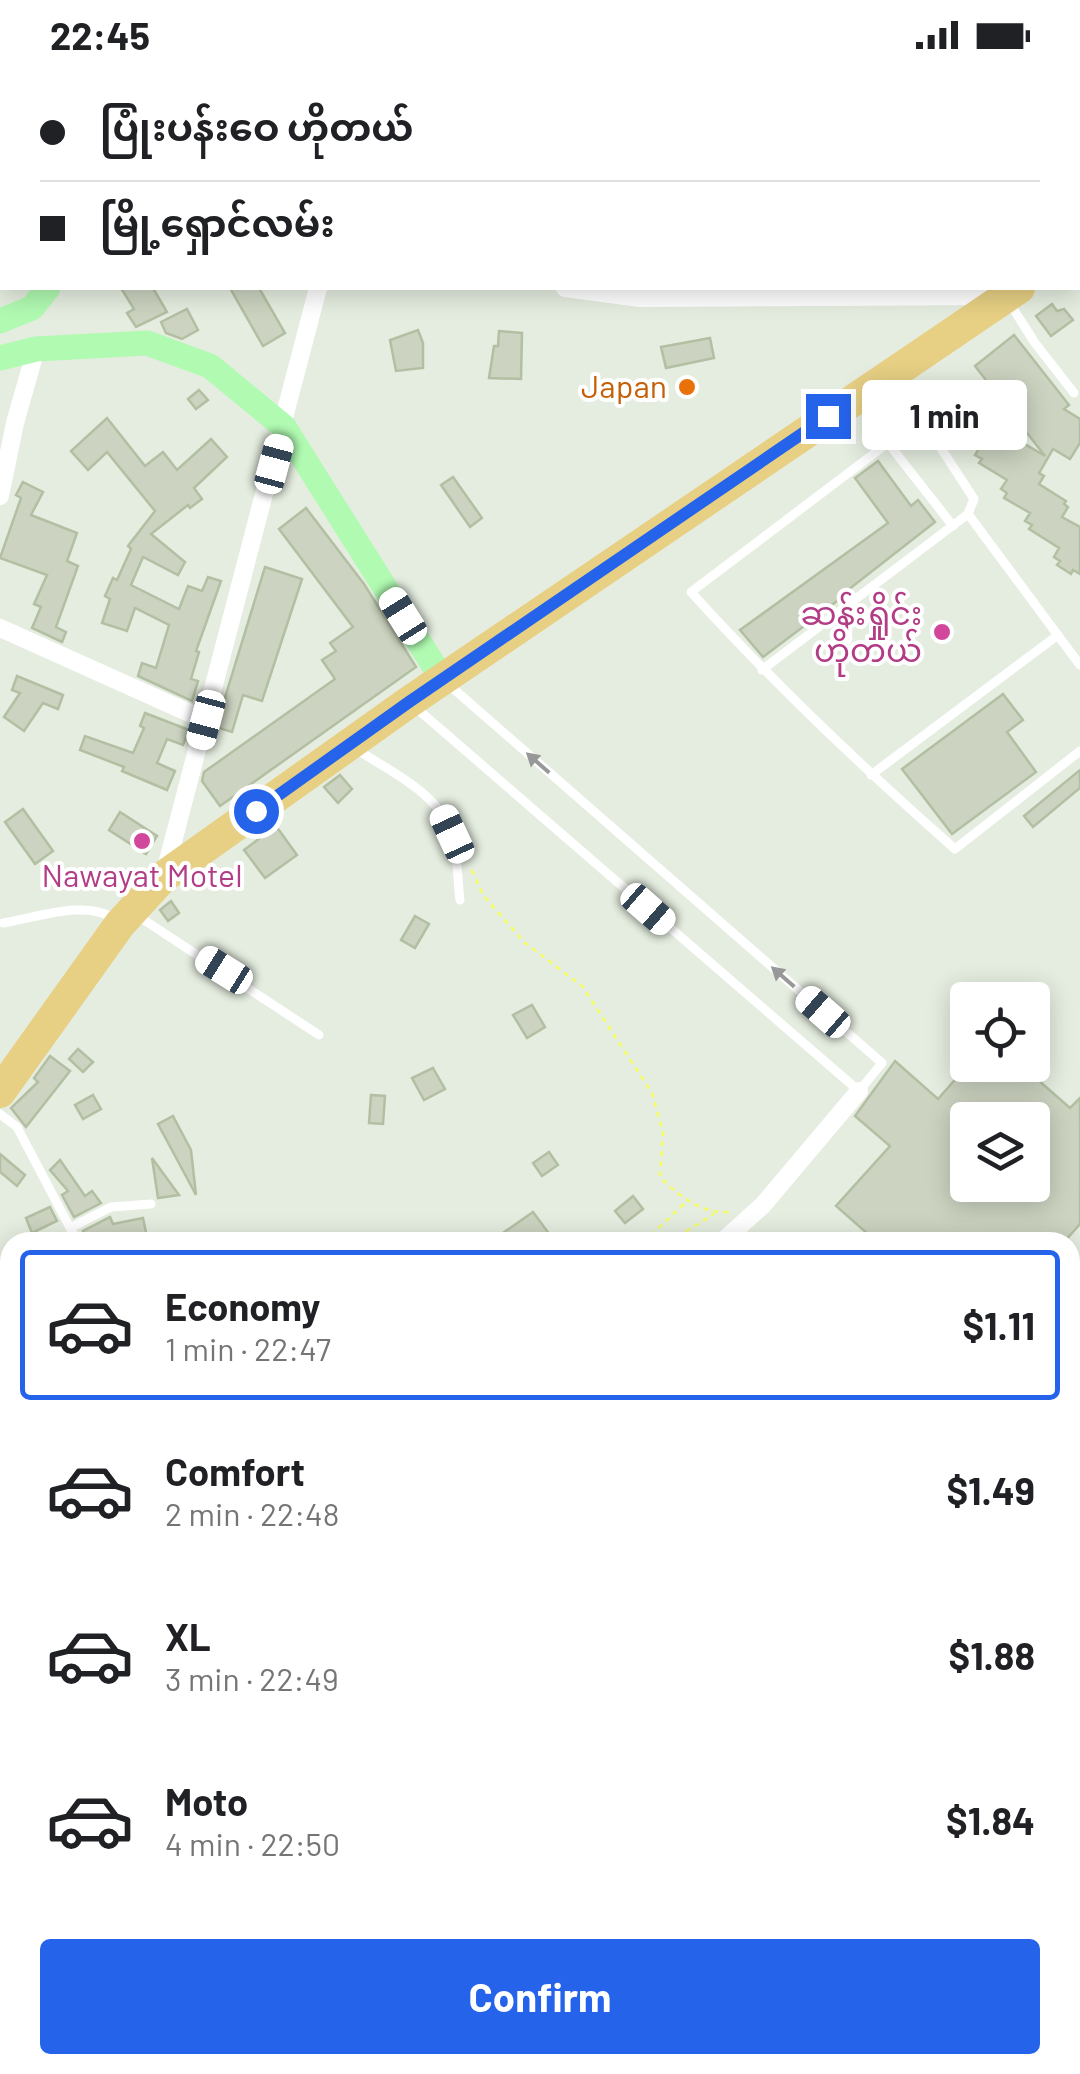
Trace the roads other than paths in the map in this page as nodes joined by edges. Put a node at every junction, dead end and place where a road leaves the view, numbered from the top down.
1 (46, 290) edge
2 (318, 290) edge
3 (579, 290) edge
4 (1012, 292) edge
5 (0, 321) edge
6 (36, 349) junction
7 (0, 358) edge
8 (892, 372) junction
9 (1074, 393) dead end
10 (284, 427) junction
11 (0, 496) edge
12 (968, 514) junction
13 (953, 526) junction
14 (0, 628) edge
15 (1058, 635) junction
16 (1080, 664) edge
17 (762, 670) junction
18 (443, 680) junction
19 (409, 702) junction
20 (206, 720) junction
21 (349, 744) junction
22 (1080, 750) edge
23 (871, 775) junction
24 (164, 877) junction
25 (460, 900) dead end
26 (126, 918) junction
27 (3, 923) dead end
28 (319, 1036) dead end
29 (858, 1091) junction
30 (0, 1092) edge
31 (0, 1114) edge
32 (151, 1204) dead end
33 (70, 1228) junction
34 (72, 1232) edge
35 (733, 1232) edge

1 - 5 main road
2 - 10 street
3 - 4 street
4 - 8 highway
4 - 9 lane
6 - 7 main road
6 - 10 main road
6 - 11 street
8 - 12 lane
8 - 18 highway
10 - 18 main road
10 - 20 street
12 - 13 lane
12 - 15 lane
13 - 17 lane
13 - 17 lane
14 - 20 street
15 - 16 lane
15 - 23 lane
17 - 23 lane
18 - 19 highway
29 -> 18 lane
19 - 21 highway
19 - 29 lane
20 - 24 street
21 - 24 highway
21 - 25 lane
22 - 23 lane
24 - 26 highway
26 - 27 lane
26 - 28 lane
26 - 30 highway
29 - 35 street
31 - 33 lane
32 - 33 lane
33 - 34 lane

